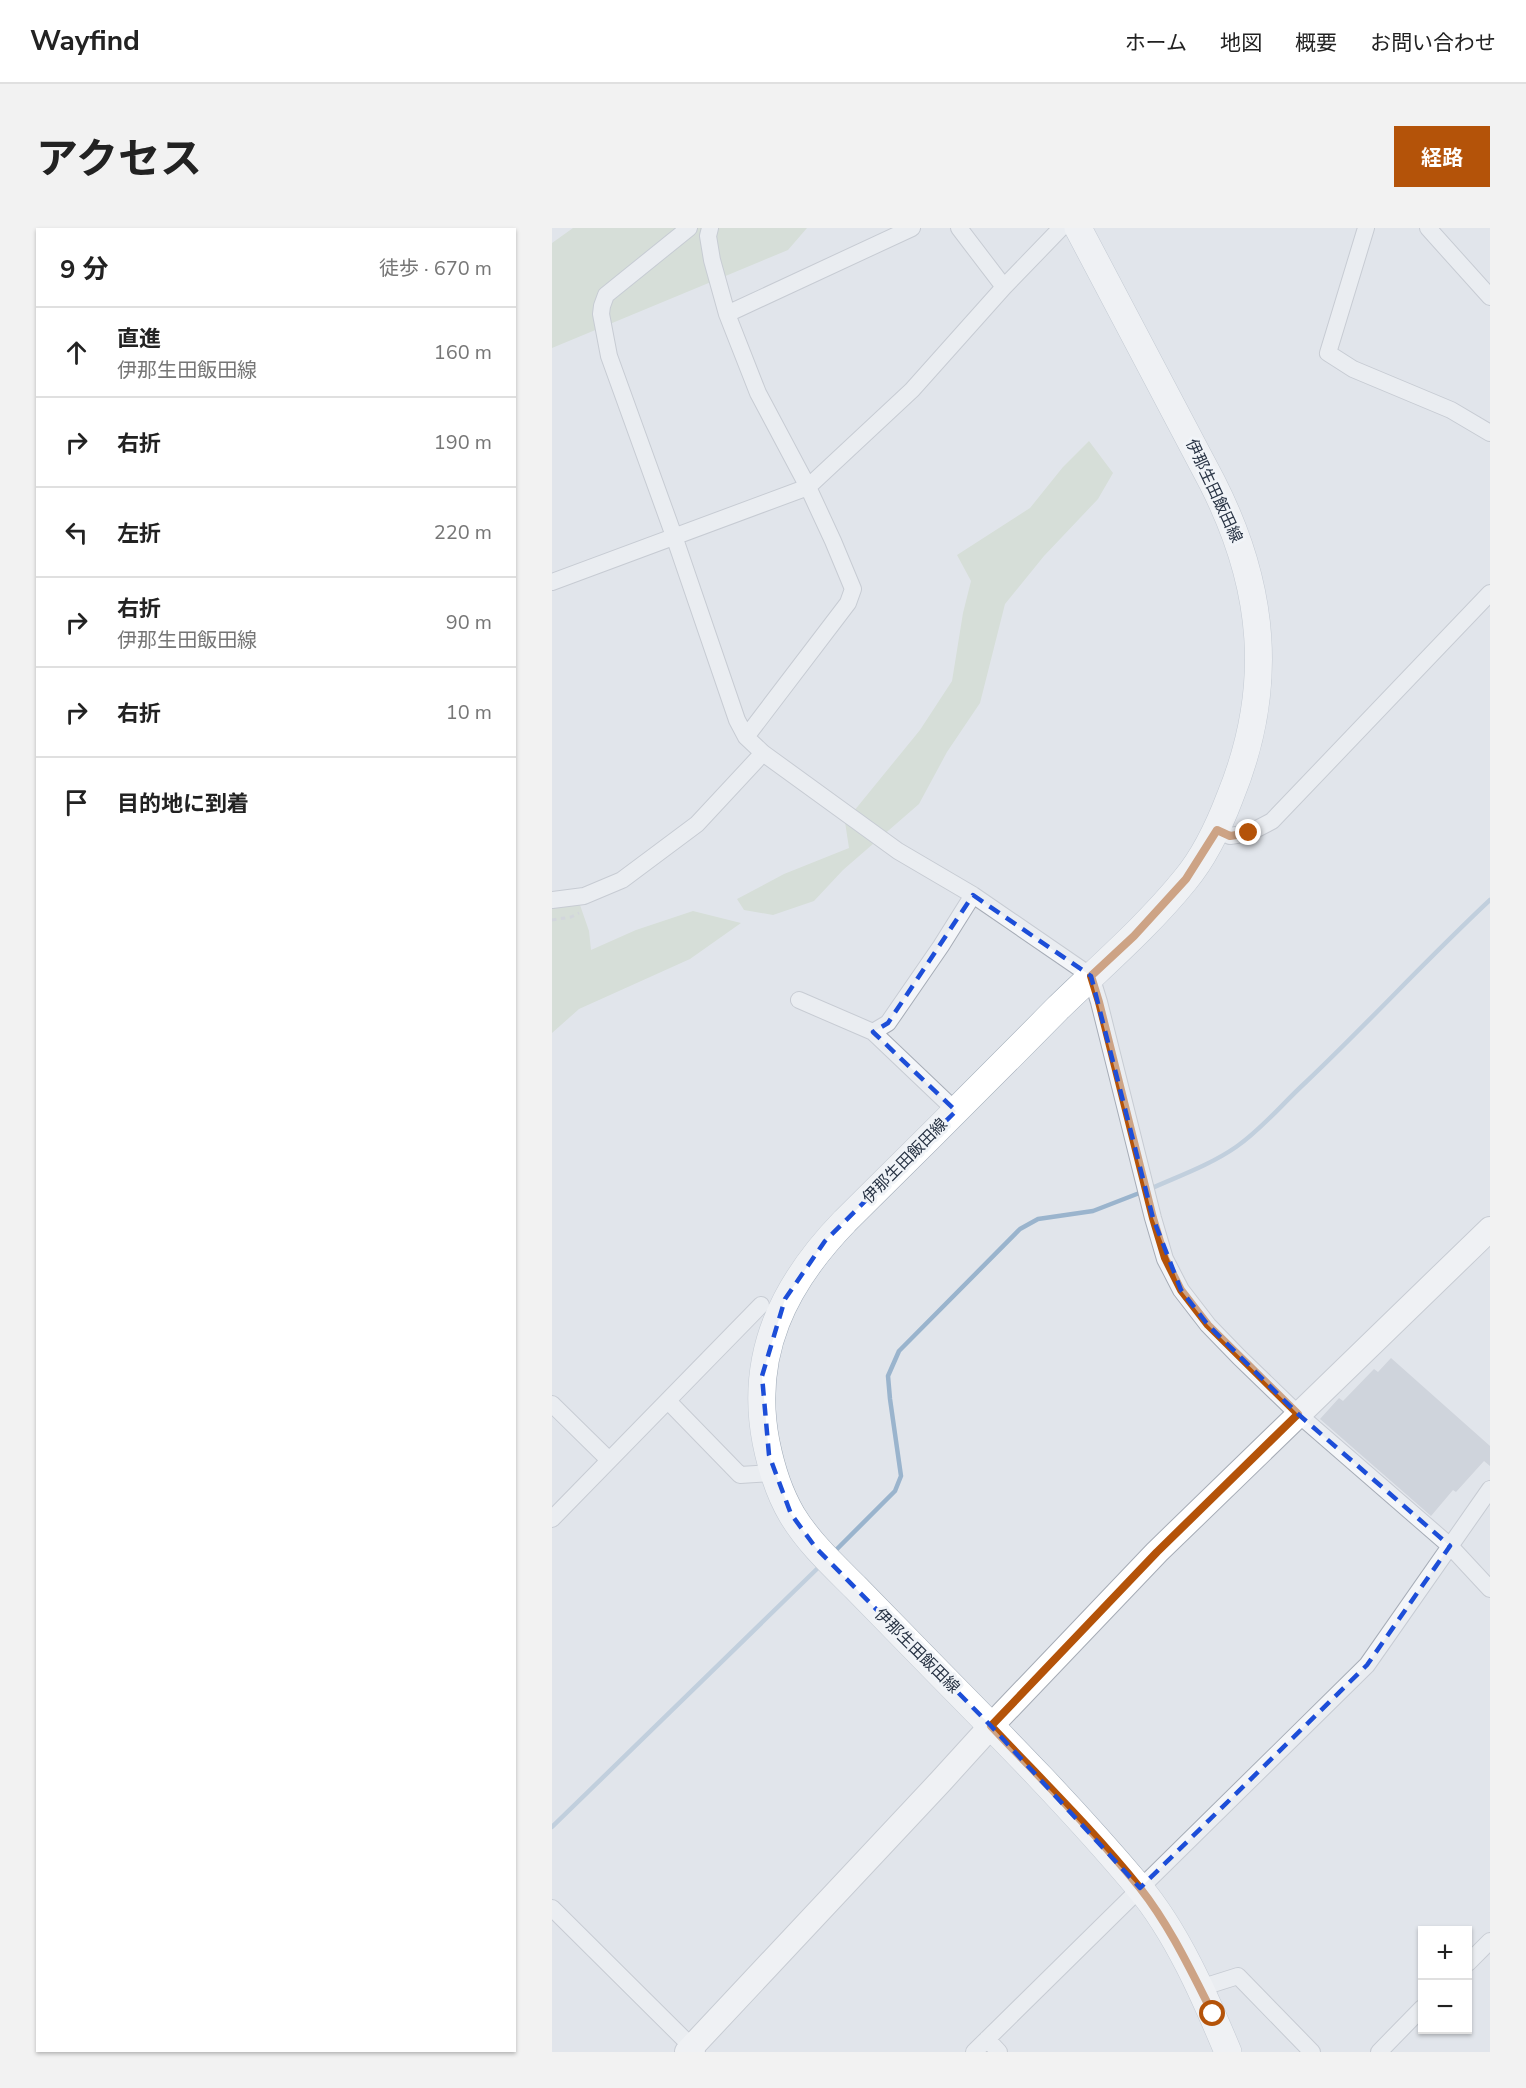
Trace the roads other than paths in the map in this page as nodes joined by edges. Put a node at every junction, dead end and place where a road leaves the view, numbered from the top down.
1 (689, 228) edge
2 (710, 228) edge
3 (912, 228) edge
4 (959, 228) edge
5 (1061, 228) edge
6 (1078, 228) edge
7 (1366, 228) edge
8 (1428, 228) edge
9 (1004, 287) junction
10 (1490, 297) edge
11 (727, 314) junction
12 (1490, 434) edge
13 (808, 487) junction
14 (674, 536) junction
15 (552, 582) edge
16 (1490, 593) edge
17 (746, 737) junction
18 (763, 753) junction
19 (1217, 830) junction
20 (973, 895) junction
21 (552, 900) edge
22 (1091, 976) junction
23 (799, 1000) dead end
24 (873, 1032) junction
25 (956, 1111) junction
26 (1490, 1229) edge
27 (761, 1305) dead end
28 (668, 1401) junction
29 (552, 1404) edge
30 (1298, 1414) junction
31 (609, 1460) junction
32 (773, 1473) junction
33 (1490, 1489) edge
34 (552, 1519) edge
35 (1449, 1546) junction
36 (1490, 1589) edge
37 (991, 1726) junction
38 (1140, 1888) junction
39 (552, 1908) edge
40 (1490, 1941) edge
41 (1472, 1958) edge
42 (1200, 1988) junction
43 (1418, 2012) edge
44 (987, 2039) junction
45 (692, 2050) edge
46 (974, 2052) edge
47 (999, 2052) edge
48 (1228, 2052) edge
49 (1312, 2052) edge
50 (1379, 2052) edge

1 - 14 street
2 - 11 street
3 - 11 street
4 - 9 street
5 - 9 street
6 - 19 main road, 伊那生田飯田線
7 - 12 street
8 - 10 street
9 - 13 street
11 - 13 street
13 - 14 street
13 - 17 street
14 - 15 street
14 - 17 street
16 - 19 street
17 - 18 street
18 - 20 street
18 - 21 street
19 - 22 main road, 伊那生田飯田線
20 - 22 street
20 - 24 street
22 - 25 main road, 伊那生田飯田線
22 - 30 street
23 - 24 street
24 - 25 street
25 - 32 main road, 伊那生田飯田線
26 - 30 street
27 - 28 street
28 - 31 street
28 - 32 street
29 - 31 street
30 - 35 street
30 - 37 street
31 - 34 street
32 - 37 main road, 伊那生田飯田線
33 - 35 street
35 - 36 street
35 - 38 street
37 - 38 main road, 伊那生田飯田線
37 - 45 street
38 - 42 main road, 伊那生田飯田線
38 - 44 street
39 - 45 street
40 - 41 street
42 - 48 main road, 伊那生田飯田線
42 - 49 street
43 - 50 street
44 - 46 street
44 - 47 street

